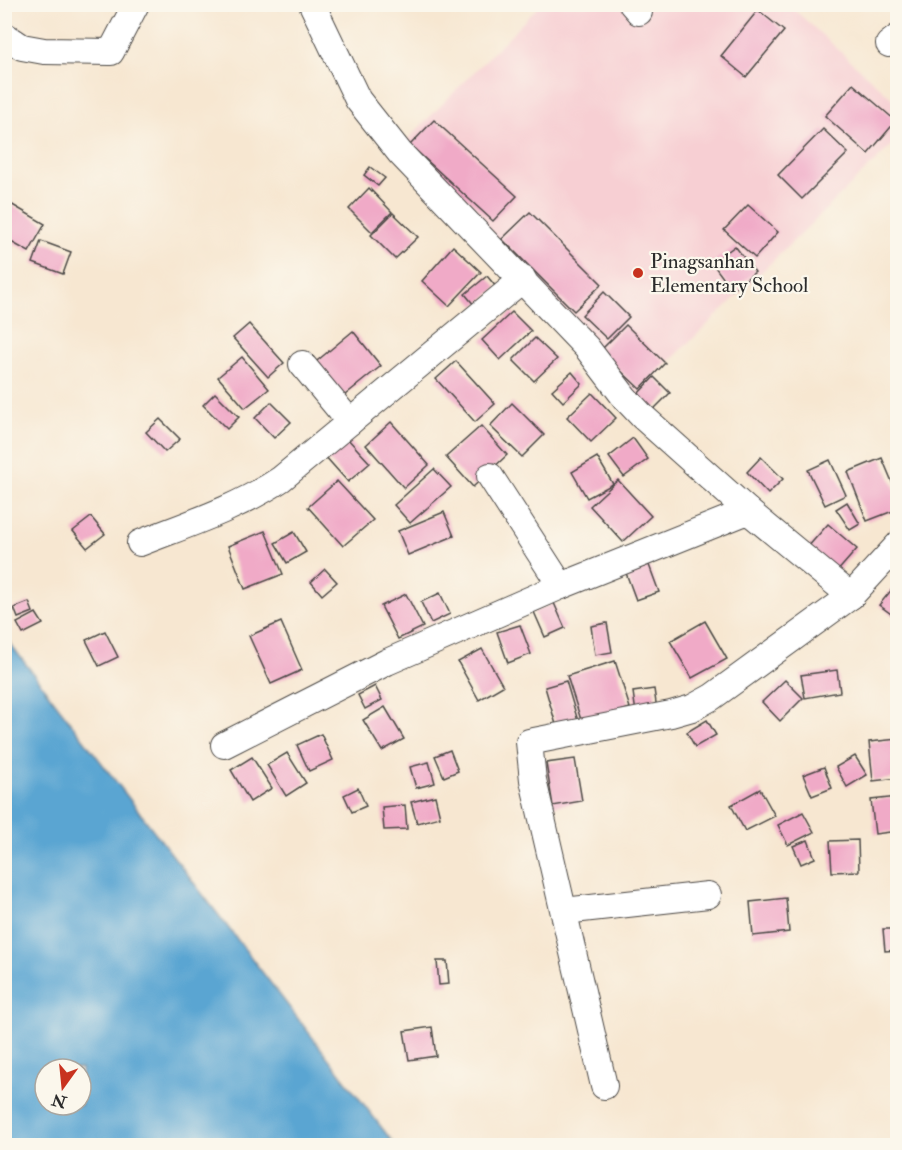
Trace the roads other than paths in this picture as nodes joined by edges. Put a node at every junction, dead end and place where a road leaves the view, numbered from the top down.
1 (136, 4) edge
2 (312, 4) edge
3 (4, 35) edge
4 (523, 279) junction
5 (302, 364) dead end
6 (351, 422) junction
7 (490, 476) dead end
8 (748, 511) junction
9 (140, 543) dead end
10 (897, 545) edge
11 (561, 586) junction
12 (851, 596) junction
13 (224, 745) dead end
14 (708, 895) dead end
15 (564, 911) junction
16 (604, 1086) dead end

1 - 3 street
2 - 4 street
4 - 6 street
4 - 8 street
5 - 6 street
6 - 9 street
7 - 11 street
8 - 11 street
8 - 12 street
10 - 12 street
11 - 13 street
12 - 15 street
14 - 15 street
15 - 16 street

